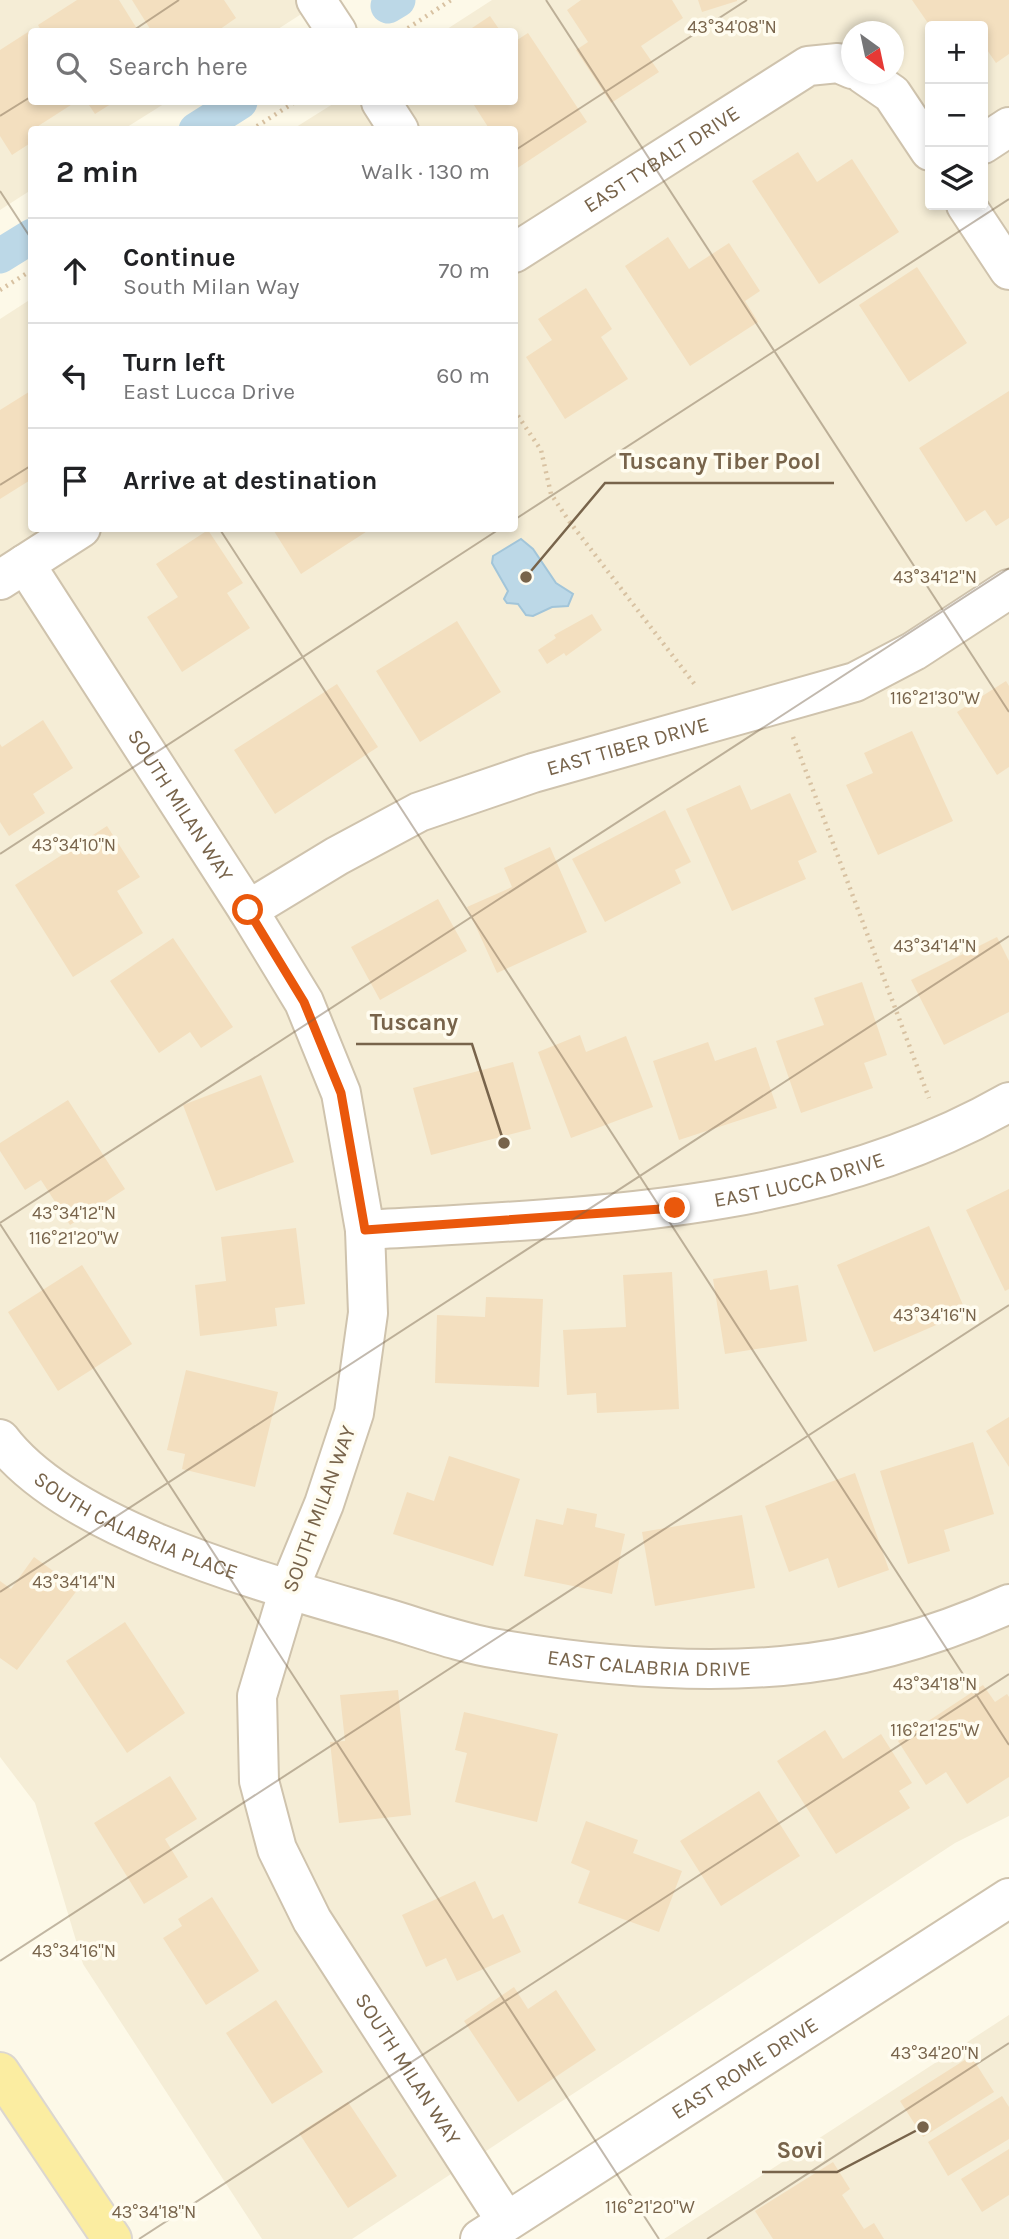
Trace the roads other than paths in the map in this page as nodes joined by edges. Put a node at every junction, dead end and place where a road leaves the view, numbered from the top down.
1 (316, 0) edge
2 (334, 28) edge
3 (841, 64) edge
4 (878, 84) edge
5 (383, 105) edge
6 (396, 126) edge
7 (1009, 127) edge
8 (988, 141) edge
9 (927, 147) edge
10 (969, 210) edge
11 (518, 250) edge
12 (1009, 270) edge
13 (75, 532) edge
14 (13, 572) edge
15 (1009, 589) edge
16 (248, 910) junction
17 (1009, 1102) edge
18 (365, 1230) junction
19 (0, 1439) edge
20 (289, 1589) junction
21 (1009, 1604) edge
22 (1009, 1898) edge
23 (0, 2072) edge
24 (493, 2230) edge
25 (111, 2239) edge

1 - 2 street
3 - 11 street, EAST TYBALT DRIVE
4 - 9 street
5 - 6 street
7 - 8 street
10 - 12 street
13 - 14 street
14 - 16 street, SOUTH MILAN WAY
15 - 16 street, EAST TIBER DRIVE
16 - 18 street, SOUTH MILAN WAY
17 - 18 street, EAST LUCCA DRIVE
18 - 20 street, SOUTH MILAN WAY
19 - 20 street, SOUTH CALABRIA PLACE
20 - 21 street, EAST CALABRIA DRIVE
20 - 24 street, SOUTH MILAN WAY
22 - 24 street, EAST ROME DRIVE
23 - 25 main road

